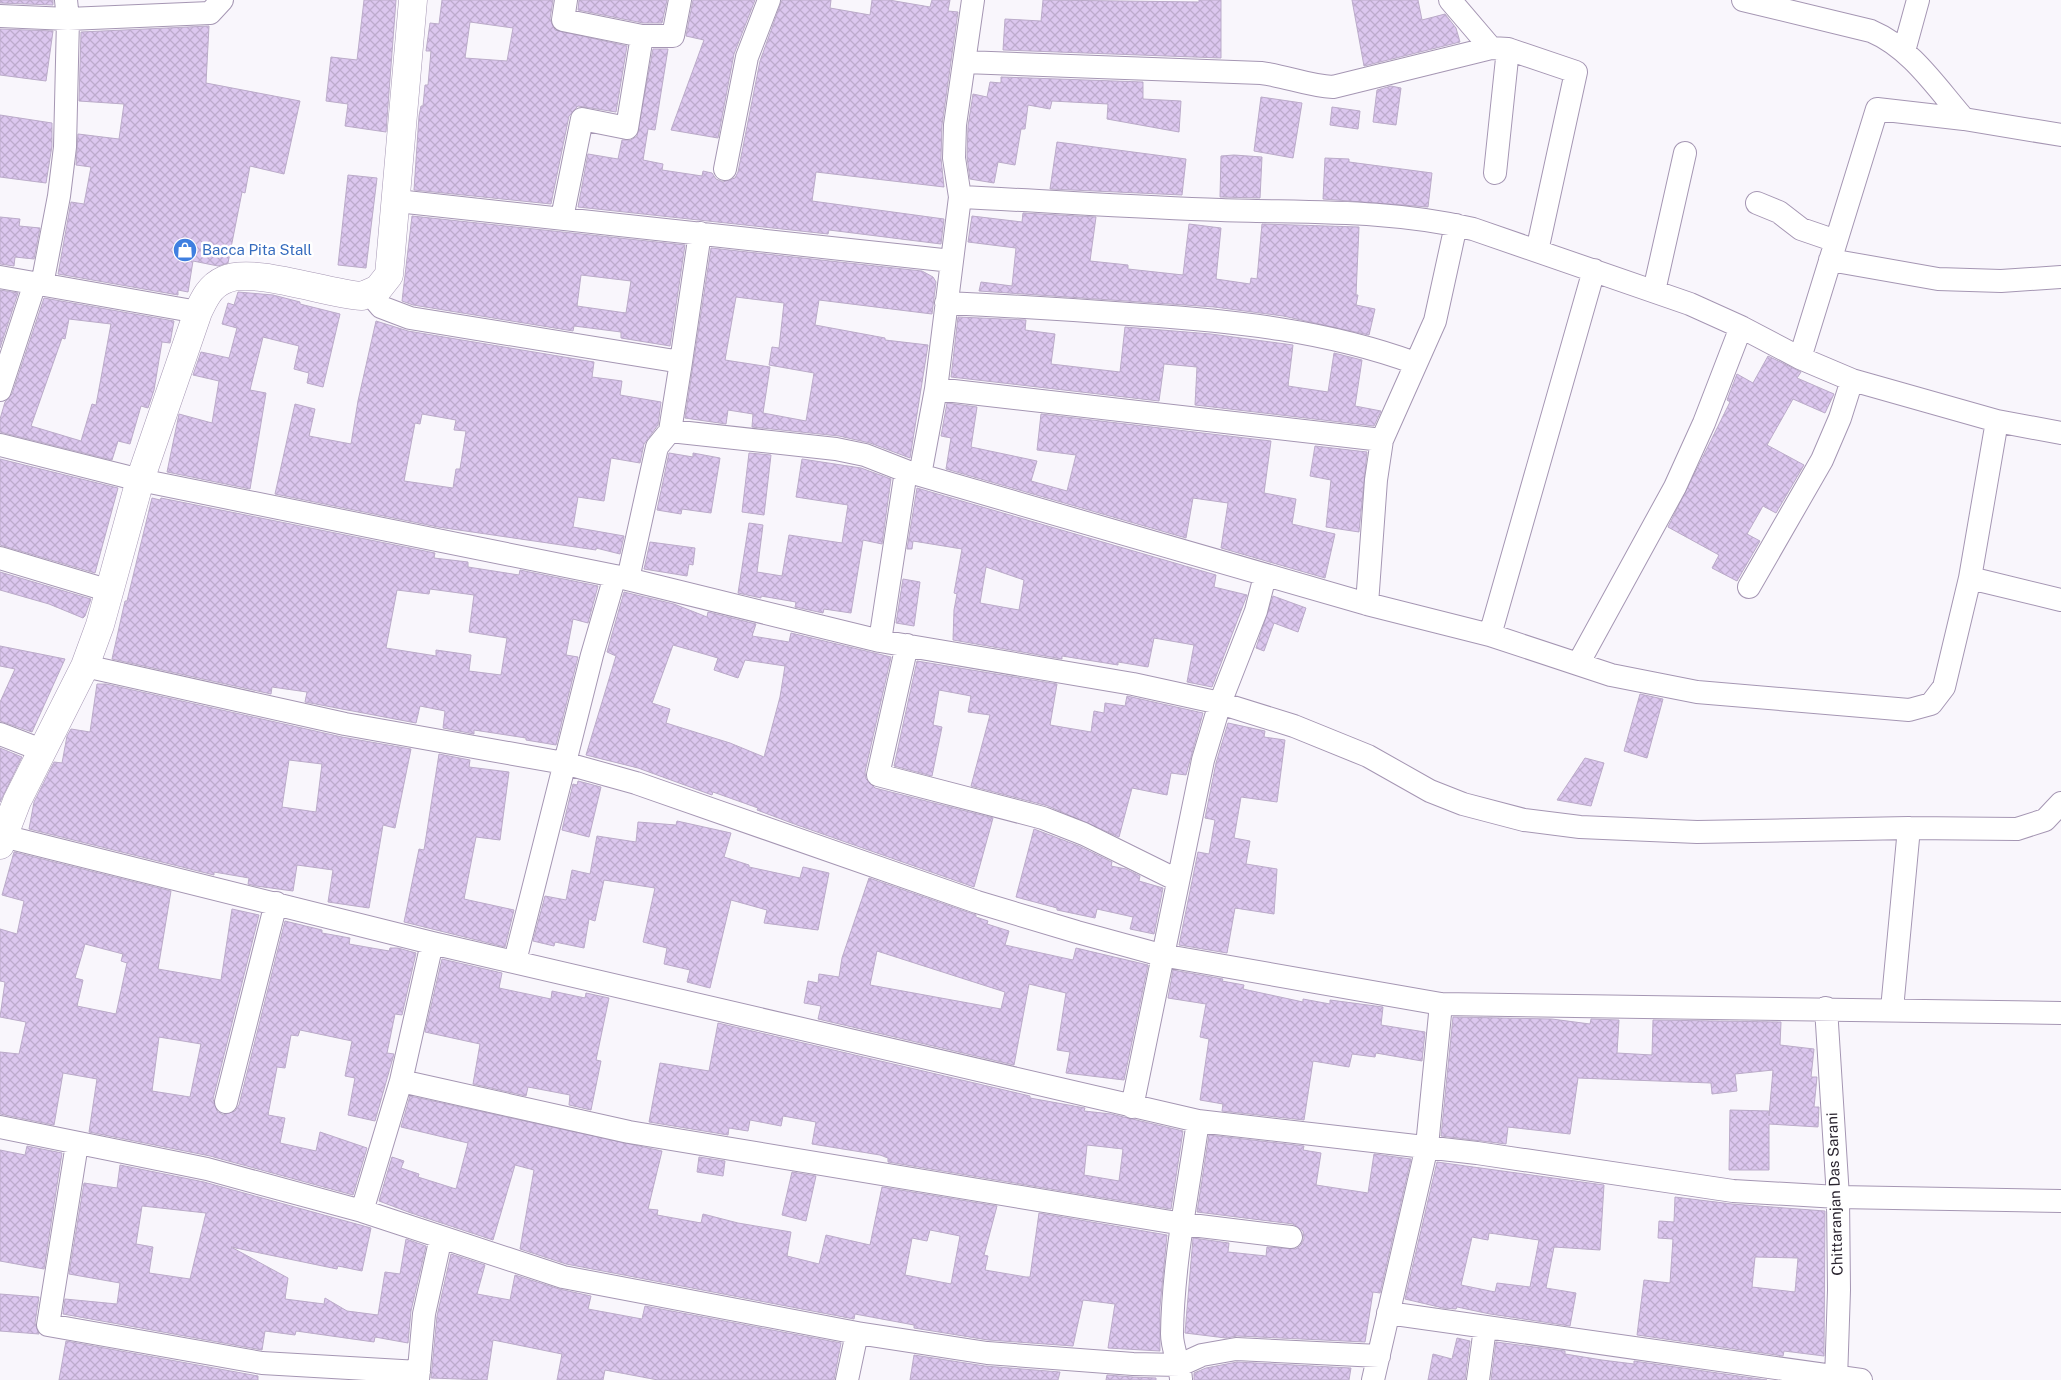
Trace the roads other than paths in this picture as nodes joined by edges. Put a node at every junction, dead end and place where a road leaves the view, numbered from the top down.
1 (222, 0) edge
2 (413, 0) edge
3 (566, 0) edge
4 (680, 0) edge
5 (769, 0) edge
6 (973, 0) edge
7 (1450, 0) edge
8 (1743, 0) edge
9 (1918, 0) edge
10 (67, 10) edge
11 (0, 16) edge
12 (642, 36) junction
13 (1499, 48) junction
14 (1904, 50) junction
15 (964, 62) junction
16 (1964, 119) junction
17 (2061, 135) edge
18 (1685, 153) dead end
19 (725, 169) dead end
20 (1495, 173) dead end
21 (960, 197) junction
22 (397, 201) junction
23 (1757, 203) dead end
24 (562, 218) junction
25 (1456, 225) junction
26 (700, 233) junction
27 (1537, 251) junction
28 (1833, 251) junction
29 (952, 262) junction
30 (1594, 270) junction
31 (2061, 277) edge
32 (0, 278) edge
33 (38, 284) junction
34 (1654, 291) junction
35 (370, 294) junction
36 (946, 303) junction
37 (198, 312) junction
38 (1741, 327) junction
39 (1800, 358) junction
40 (681, 362) junction
41 (1414, 363) junction
42 (1852, 380) junction
43 (936, 389) junction
44 (0, 390) edge
45 (1997, 421) junction
46 (670, 431) junction
47 (2061, 433) edge
48 (1382, 440) junction
49 (0, 445) edge
50 (913, 473) junction
51 (140, 480) junction
52 (0, 558) edge
53 (1265, 576) junction
54 (622, 578) junction
55 (1970, 578) junction
56 (1749, 587) dead end
57 (110, 591) junction
58 (2061, 600) edge
59 (1367, 604) junction
60 (1490, 635) junction
61 (880, 640) junction
62 (907, 645) junction
63 (1578, 664) junction
64 (85, 666) junction
65 (1220, 703) junction
66 (0, 734) edge
67 (44, 751) junction
68 (564, 762) junction
69 (2061, 803) edge
70 (1909, 828) junction
71 (1, 841) edge
72 (1177, 880) junction
73 (276, 903) junction
74 (432, 943) junction
75 (1161, 955) junction
76 (515, 961) junction
77 (1441, 1004) junction
78 (1826, 1008) junction
79 (1892, 1009) junction
80 (2061, 1013) edge
81 (401, 1081) junction
82 (226, 1102) dead end
83 (1132, 1107) junction
84 (1198, 1121) junction
85 (0, 1127) edge
86 (77, 1144) junction
87 (1427, 1146) junction
88 (1838, 1197) junction
89 (2061, 1201) edge
90 (362, 1211) junction
91 (1183, 1224) junction
92 (441, 1237) junction
93 (1290, 1237) dead end
94 (1388, 1313) junction
95 (1486, 1328) junction
96 (856, 1333) junction
97 (1379, 1356) junction
98 (1180, 1373) edge
99 (418, 1376) edge
100 (1836, 1378) edge
101 (847, 1380) edge
102 (1373, 1380) edge
103 (1478, 1380) edge
104 (1861, 1380) edge

1 - 10 street
2 - 22 street
3 - 12 street
4 - 12 street
5 - 19 street
6 - 15 street
7 - 13 street
8 - 14 street
9 - 14 street
10 - 11 street
10 - 33 street
12 - 24 street
13 - 15 street
13 - 20 street
13 - 27 street
14 - 16 street
15 - 21 street
16 - 17 street
16 - 28 street
18 - 34 street
21 - 25 street
21 - 29 street
22 - 24 street
22 - 35 street
23 - 28 street
24 - 26 street
25 - 27 street
25 - 41 street
26 - 29 street
26 - 40 street
27 - 30 street
28 - 31 street
28 - 39 street
29 - 36 street
30 - 34 street
30 - 60 street
32 - 33 street
33 - 37 street
33 - 44 street
34 - 38 street
35 - 37 street
35 - 40 street
36 - 41 street
36 - 43 street
37 - 51 street
38 - 39 street
38 - 63 street
39 - 42 street
40 - 46 street
41 - 48 street
42 - 45 street
42 - 56 street
43 - 48 street
43 - 50 street
45 - 47 street
45 - 55 street
46 - 50 street
46 - 54 street
48 - 59 street
49 - 51 street
50 - 53 street
50 - 61 street
51 - 54 street
51 - 57 street
52 - 57 street
53 - 59 street
53 - 65 street
54 - 61 street
54 - 68 street
55 - 58 street
55 - 63 street
57 - 64 street
59 - 60 street
60 - 63 street
61 - 62 street
62 - 65 street
62 - 72 street
64 - 67 street
64 - 68 street
65 - 70 street
65 - 72 street
66 - 67 street
67 - 71 street
68 - 75 street
68 - 76 street
69 - 70 street
70 - 79 street
71 - 73 street
72 - 75 street
73 - 74 street
73 - 82 street
74 - 76 street
74 - 81 street
75 - 77 street
75 - 83 street
76 - 83 street
77 - 78 street
77 - 87 street
78 - 79 street
78 - 88 street, Chittaranjan Das Sarani
79 - 80 street
81 - 90 street
81 - 91 street
83 - 84 street
84 - 87 street
84 - 91 street
85 - 86 street
86 - 90 street
86 - 99 street
87 - 88 street
87 - 94 street
88 - 89 street
88 - 100 street, Chittaranjan Das Sarani
90 - 92 street
91 - 93 street
91 - 98 street
92 - 96 street
92 - 99 street
94 - 95 street
94 - 97 street
95 - 100 street
95 - 103 street
96 - 98 street
96 - 101 street
97 - 98 street
97 - 102 street
100 - 104 street

